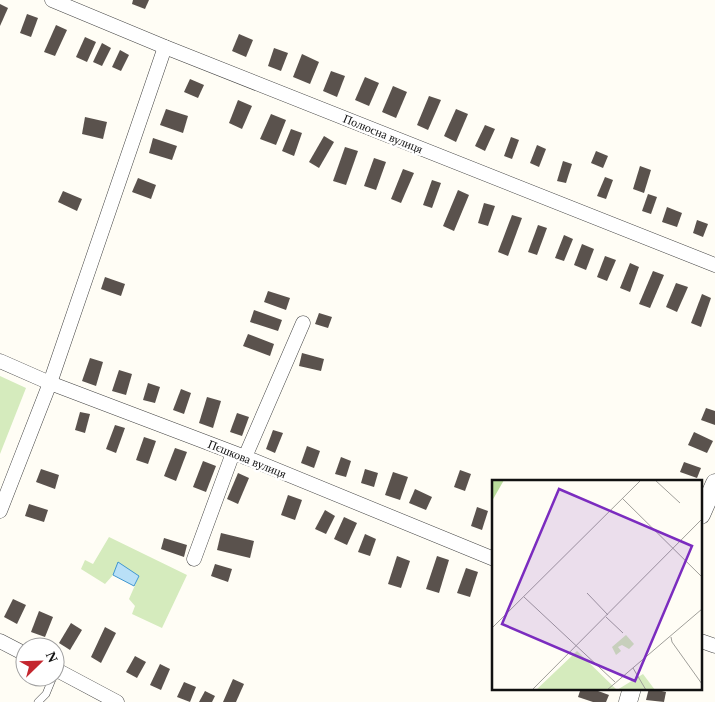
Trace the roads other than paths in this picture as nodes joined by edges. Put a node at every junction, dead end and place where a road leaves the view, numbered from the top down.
1 (52, 0) edge
2 (165, 47) junction
3 (715, 265) edge
4 (303, 323) dead end
5 (0, 361) edge
6 (50, 383) junction
7 (239, 455) junction
8 (715, 483) edge
9 (0, 511) edge
10 (702, 513) edge
11 (492, 558) edge
12 (194, 559) dead end
13 (0, 640) edge
14 (702, 641) edge
15 (715, 646) edge
16 (15, 648) edge
17 (65, 677) edge
18 (49, 687) edge
19 (38, 702) edge
20 (117, 702) edge

1 - 2 street, Полюсна вулиця
2 - 3 street, Полюсна вулиця
2 - 6 street
4 - 7 street
5 - 6 street, Пєшкова вулиця
6 - 7 street, Пєшкова вулиця
6 - 9 street
7 - 11 street, Пєшкова вулиця
7 - 12 street
8 - 10 street
13 - 16 street
14 - 15 street
17 - 20 street
18 - 19 lane

